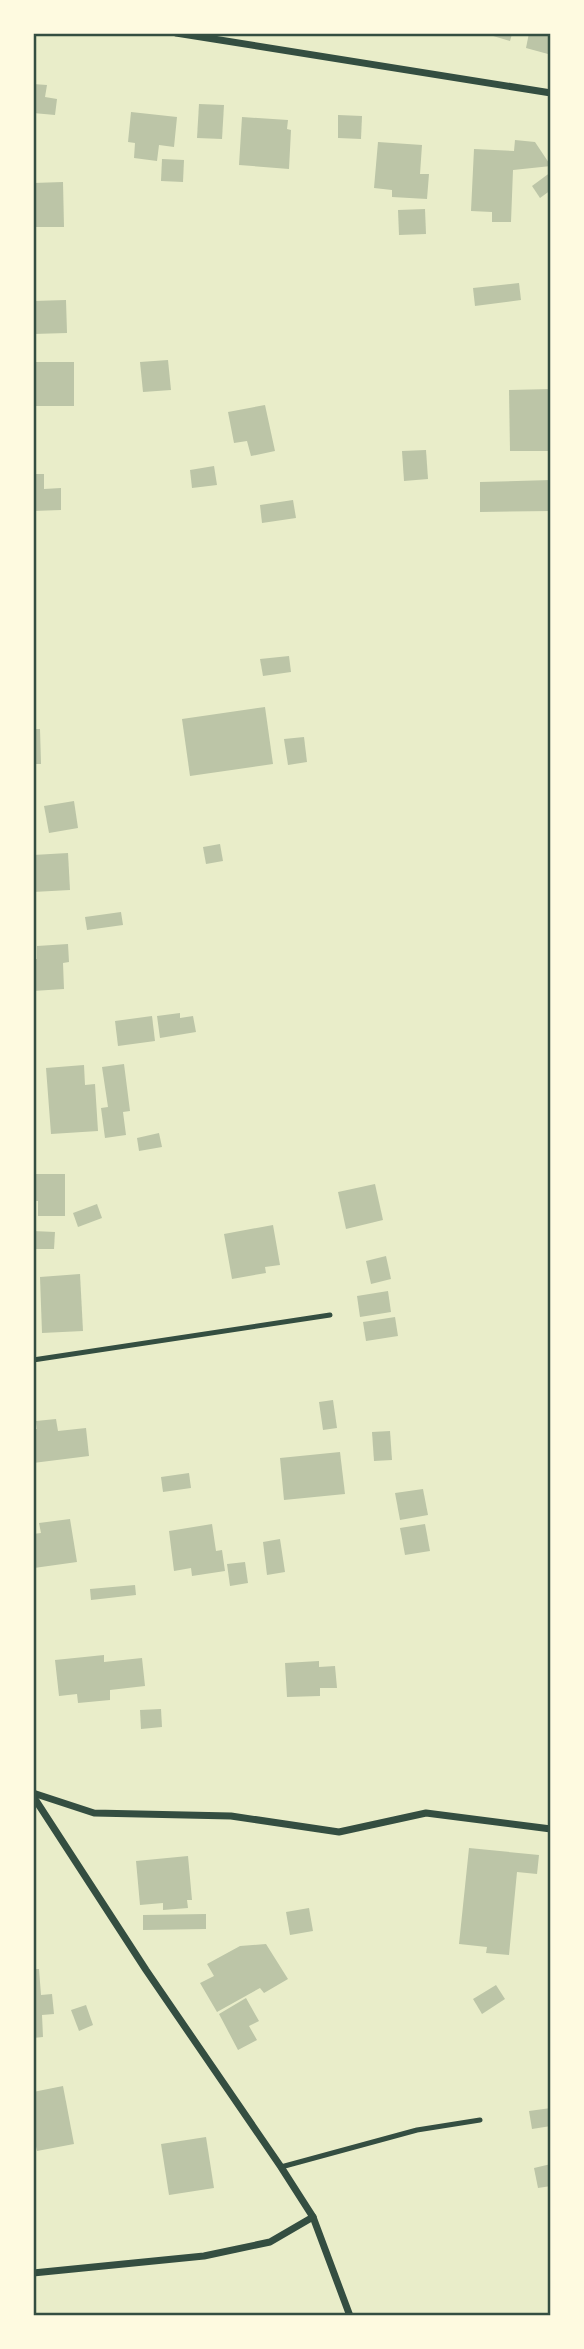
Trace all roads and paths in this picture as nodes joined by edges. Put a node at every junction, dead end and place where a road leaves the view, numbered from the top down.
1 (176, 33) edge
2 (551, 93) edge
3 (330, 1315) dead end
4 (33, 1360) edge
5 (33, 1794) edge
6 (551, 1829) edge
7 (480, 2120) dead end
8 (281, 2167) junction
9 (313, 2217) junction
10 (33, 2273) edge
11 (350, 2316) edge

1 - 2 street
3 - 4 lane
5 - 6 street
5 - 8 street
7 - 8 lane
8 - 9 street
9 - 10 street
9 - 11 street

